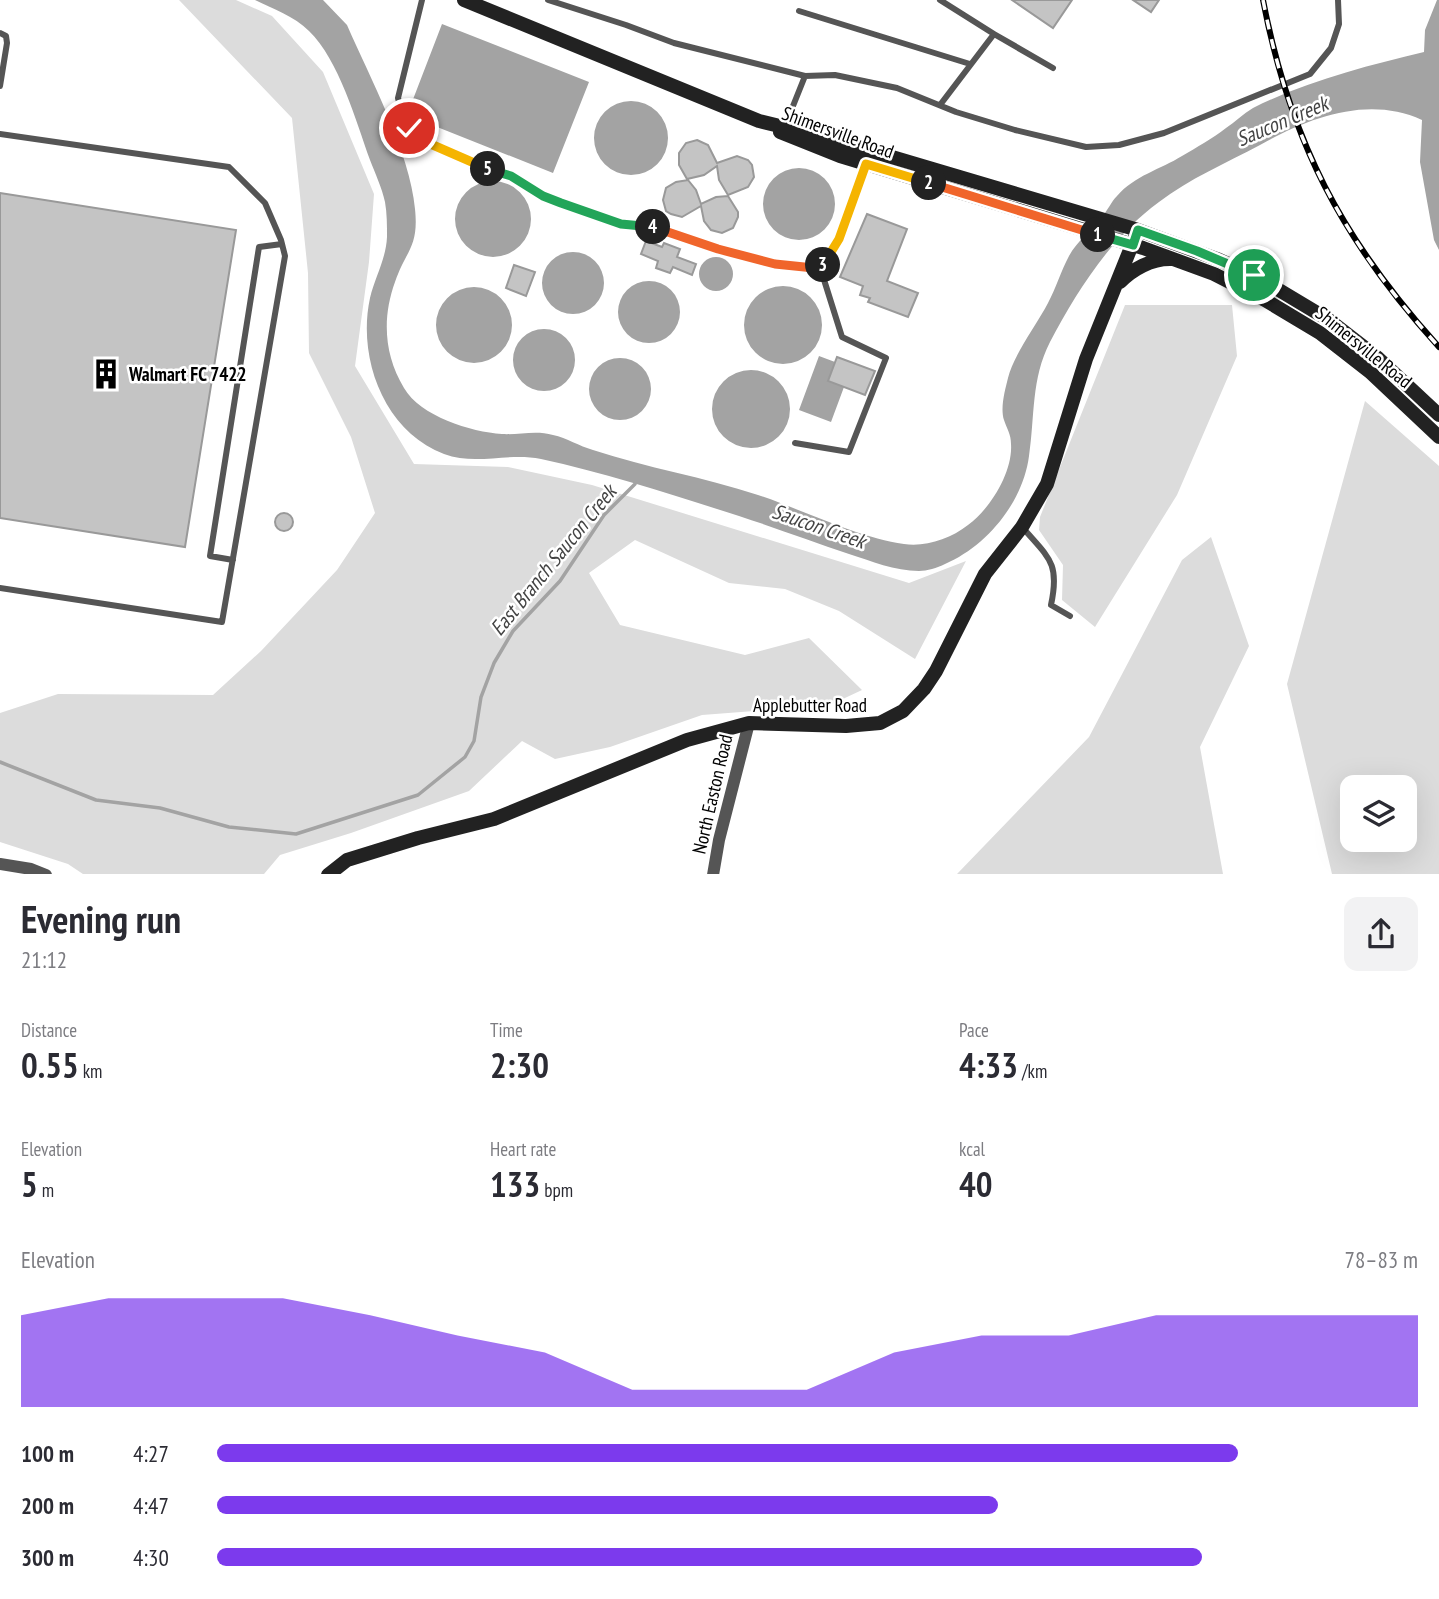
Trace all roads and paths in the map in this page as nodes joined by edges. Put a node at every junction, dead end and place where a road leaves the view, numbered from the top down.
1 (422, 0) edge
2 (464, 0) edge
3 (548, 0) edge
4 (940, 0) edge
5 (1338, 0) edge
6 (799, 11) dead end
7 (0, 33) edge
8 (994, 34) junction
9 (970, 64) junction
10 (1053, 68) dead end
11 (805, 76) junction
12 (0, 86) edge
13 (940, 105) junction
14 (744, 115) junction
15 (785, 127) junction
16 (0, 134) edge
17 (866, 164) junction
18 (1138, 230) junction
19 (282, 243) junction
20 (1138, 247) junction
21 (1171, 259) junction
22 (820, 267) junction
23 (1115, 288) junction
24 (1439, 415) edge
25 (1439, 437) edge
26 (794, 443) dead end
27 (1021, 527) junction
28 (233, 560) junction
29 (0, 588) edge
30 (1070, 616) dead end
31 (748, 723) junction
32 (0, 864) edge
33 (46, 874) edge
34 (328, 874) edge
35 (713, 874) edge

1 - 22 lane
2 - 14 street, Shimersville Road
3 - 11 lane
4 - 8 lane
5 - 13 lane
6 - 9 lane
7 - 12 lane
8 - 9 lane
8 - 10 lane
9 - 13 lane
11 - 13 lane
11 - 15 lane
14 - 15 street, Shimersville Road
14 - 17 street, Shimersville Road
15 - 18 street, Shimersville Road
16 - 19 lane
17 - 20 street, Shimersville Road
17 - 22 lane
18 - 20 street, Applebutter Road
18 - 24 street, Shimersville Road
19 - 28 lane
19 - 28 lane
20 - 21 street, Shimersville Road
20 - 23 street, Applebutter Road
21 - 23 street
21 - 25 street, Shimersville Road
22 - 26 lane
23 - 27 street, Applebutter Road
27 - 30 lane
27 - 31 street, Applebutter Road
28 - 29 lane
31 - 34 street, Applebutter Road
31 - 35 street, North Easton Road
32 - 33 street

